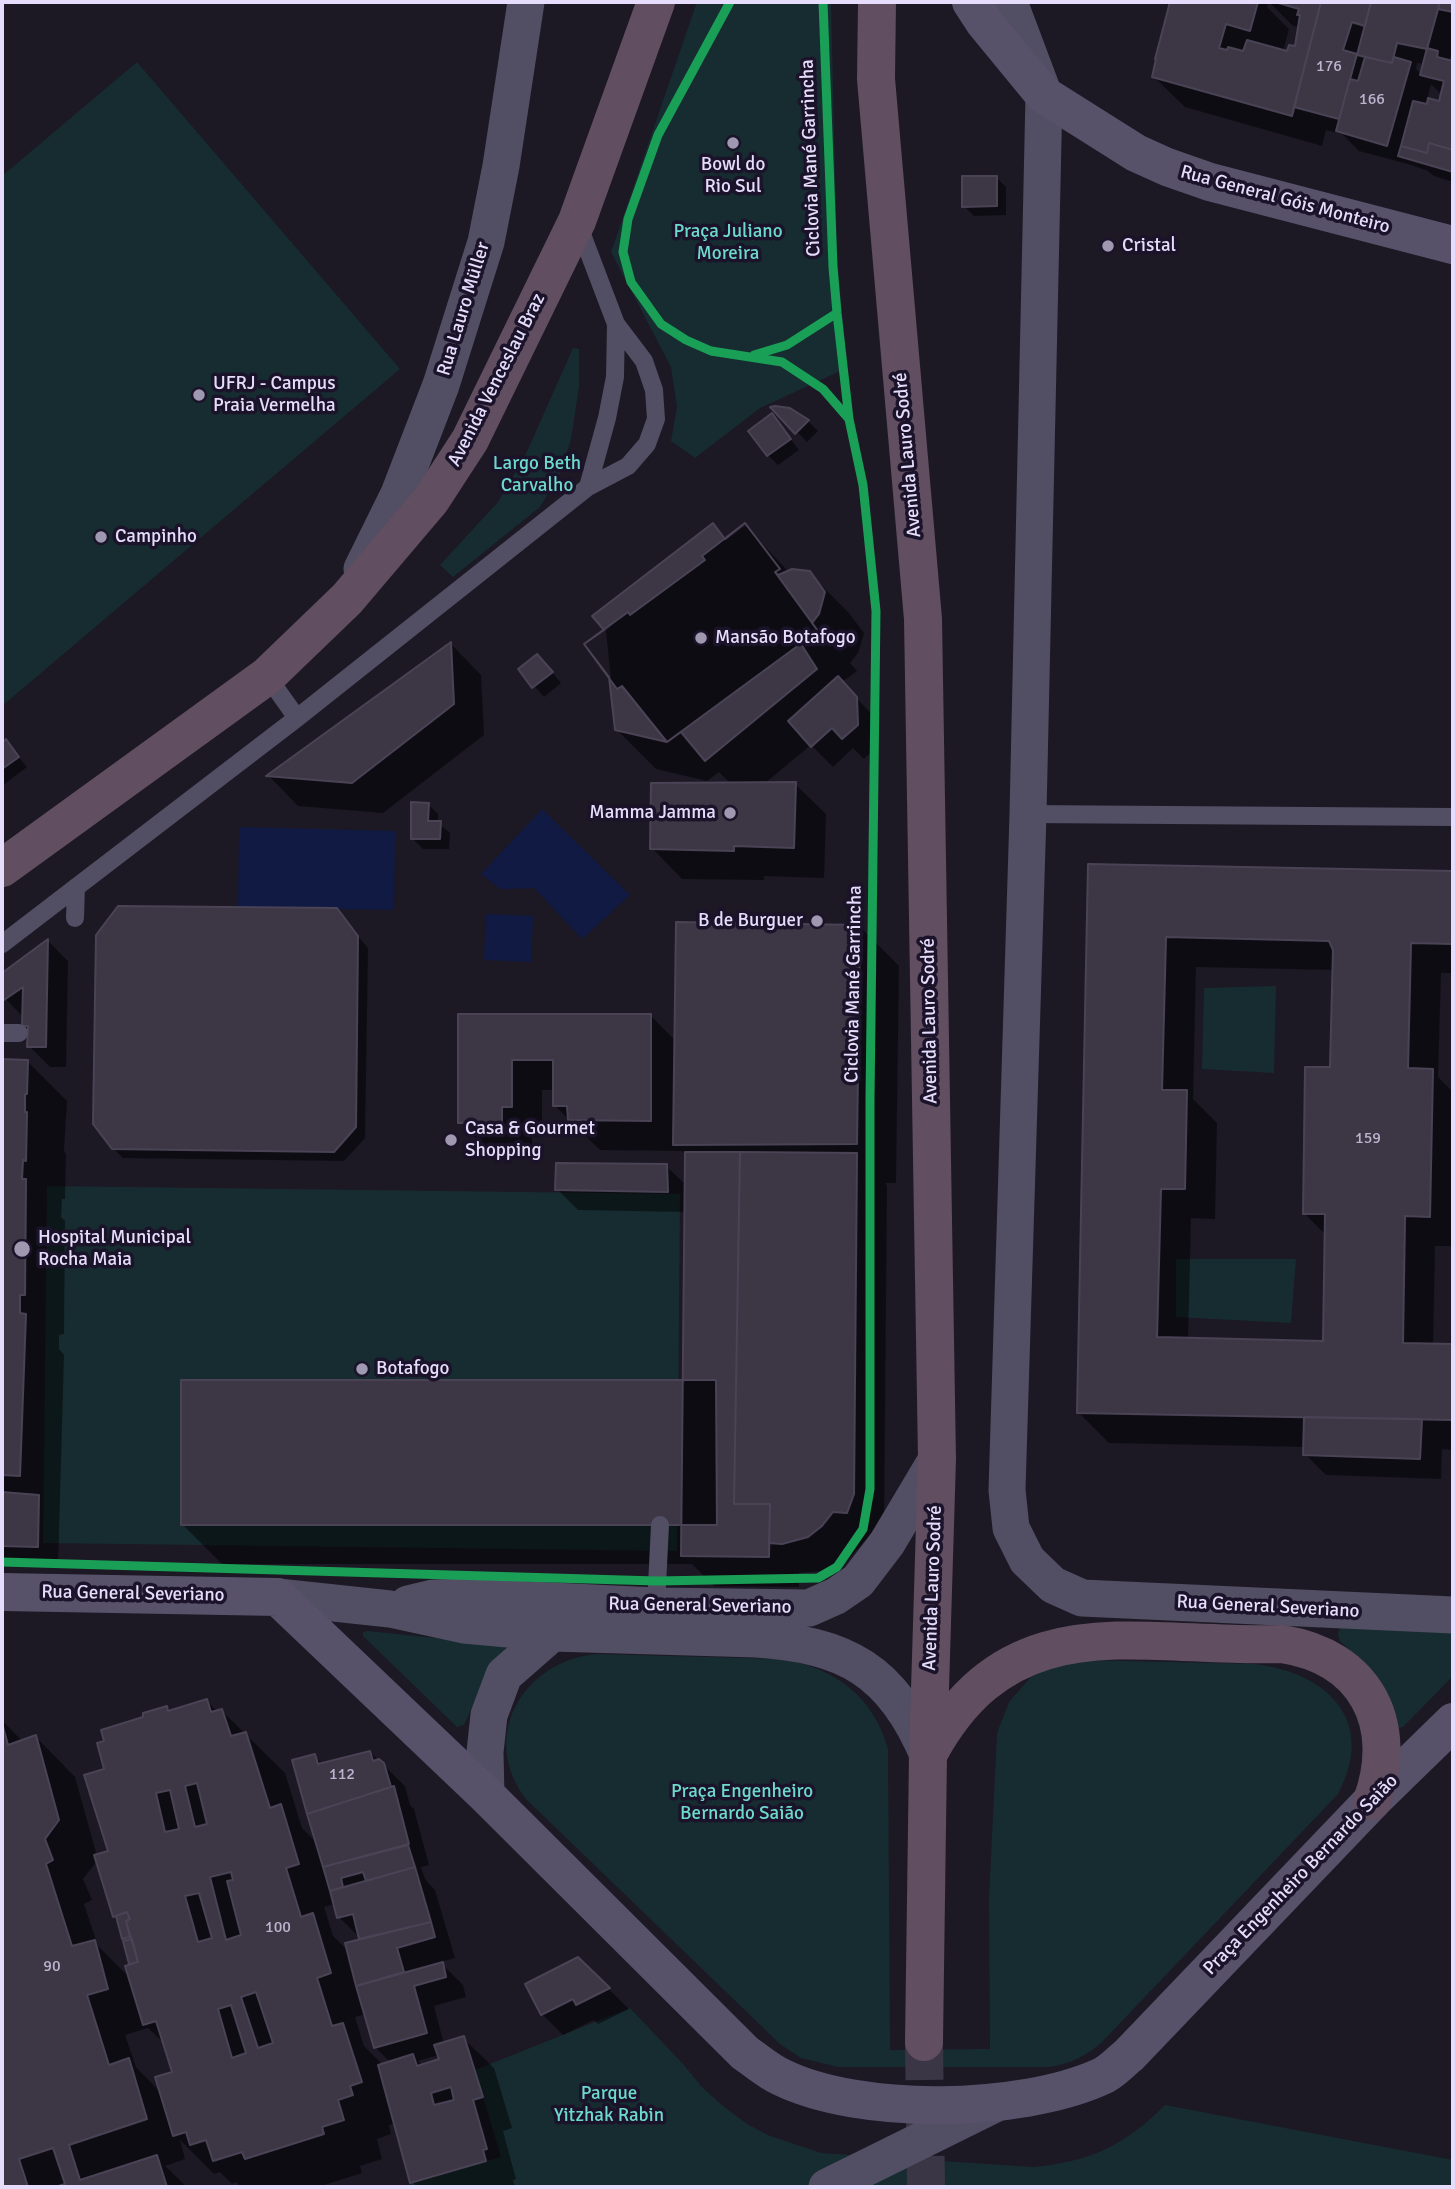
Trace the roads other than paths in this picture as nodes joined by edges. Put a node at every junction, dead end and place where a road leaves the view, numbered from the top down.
1 (526, 2) edge
2 (656, 2) edge
3 (877, 2) edge
4 (971, 2) edge
5 (1009, 2) edge
6 (1044, 95) junction
7 (577, 221) junction
8 (1453, 245) edge
9 (616, 324) junction
10 (589, 487) junction
11 (347, 599) junction
12 (267, 676) junction
13 (298, 718) junction
14 (1028, 814) junction
15 (1453, 817) edge
16 (2, 868) edge
17 (76, 887) junction
18 (75, 918) dead end
19 (2, 944) edge
20 (937, 1459) junction
21 (660, 1525) dead end
22 (2, 1592) edge
23 (278, 1597) junction
24 (656, 1606) junction
25 (390, 1609) junction
26 (1453, 1615) edge
27 (552, 1633) junction
28 (1453, 1722) edge
29 (928, 1755) junction
30 (486, 1795) junction
31 (1372, 1801) junction
32 (924, 2042) tunnel mouth
33 (995, 2104) junction
34 (827, 2187) edge

1 - 11 street, Rua Lauro Müller
2 - 7 highway, Avenida Venceslau Braz
3 - 20 highway, Avenida Lauro Sodré
4 - 6 main road, Rua General Góis Monteiro
5 - 6 street
6 - 8 main road, Rua General Góis Monteiro
6 - 14 street
7 - 9 lane
7 - 11 highway, Avenida Venceslau Braz
9 - 10 lane
9 - 10 lane
10 - 13 lane
11 - 12 highway, Avenida Venceslau Braz
12 - 13 lane
12 - 16 highway, Avenida Venceslau Braz
13 - 17 lane
14 - 15 lane
14 - 26 street, Rua General Severiano
17 - 18 lane
17 - 19 lane
20 - 24 street, Rua General Severiano
20 - 29 highway, Avenida Lauro Sodré
21 - 24 lane
22 - 23 main road, Rua General Severiano
23 - 25 street, Rua General Severiano
23 - 30 main road, Praça Engenheiro Bernardo Saião
24 - 25 street, Rua General Severiano
25 - 27 street, Rua General Severiano
27 - 29 street, Rua General Severiano
27 - 30 street
28 - 31 main road, Praça Engenheiro Bernardo Saião
29 - 31 highway
29 - 32 highway, Avenida Lauro Sodré
30 - 33 main road, Praça Engenheiro Bernardo Saião
31 - 33 main road, Praça Engenheiro Bernardo Saião
33 - 34 street

